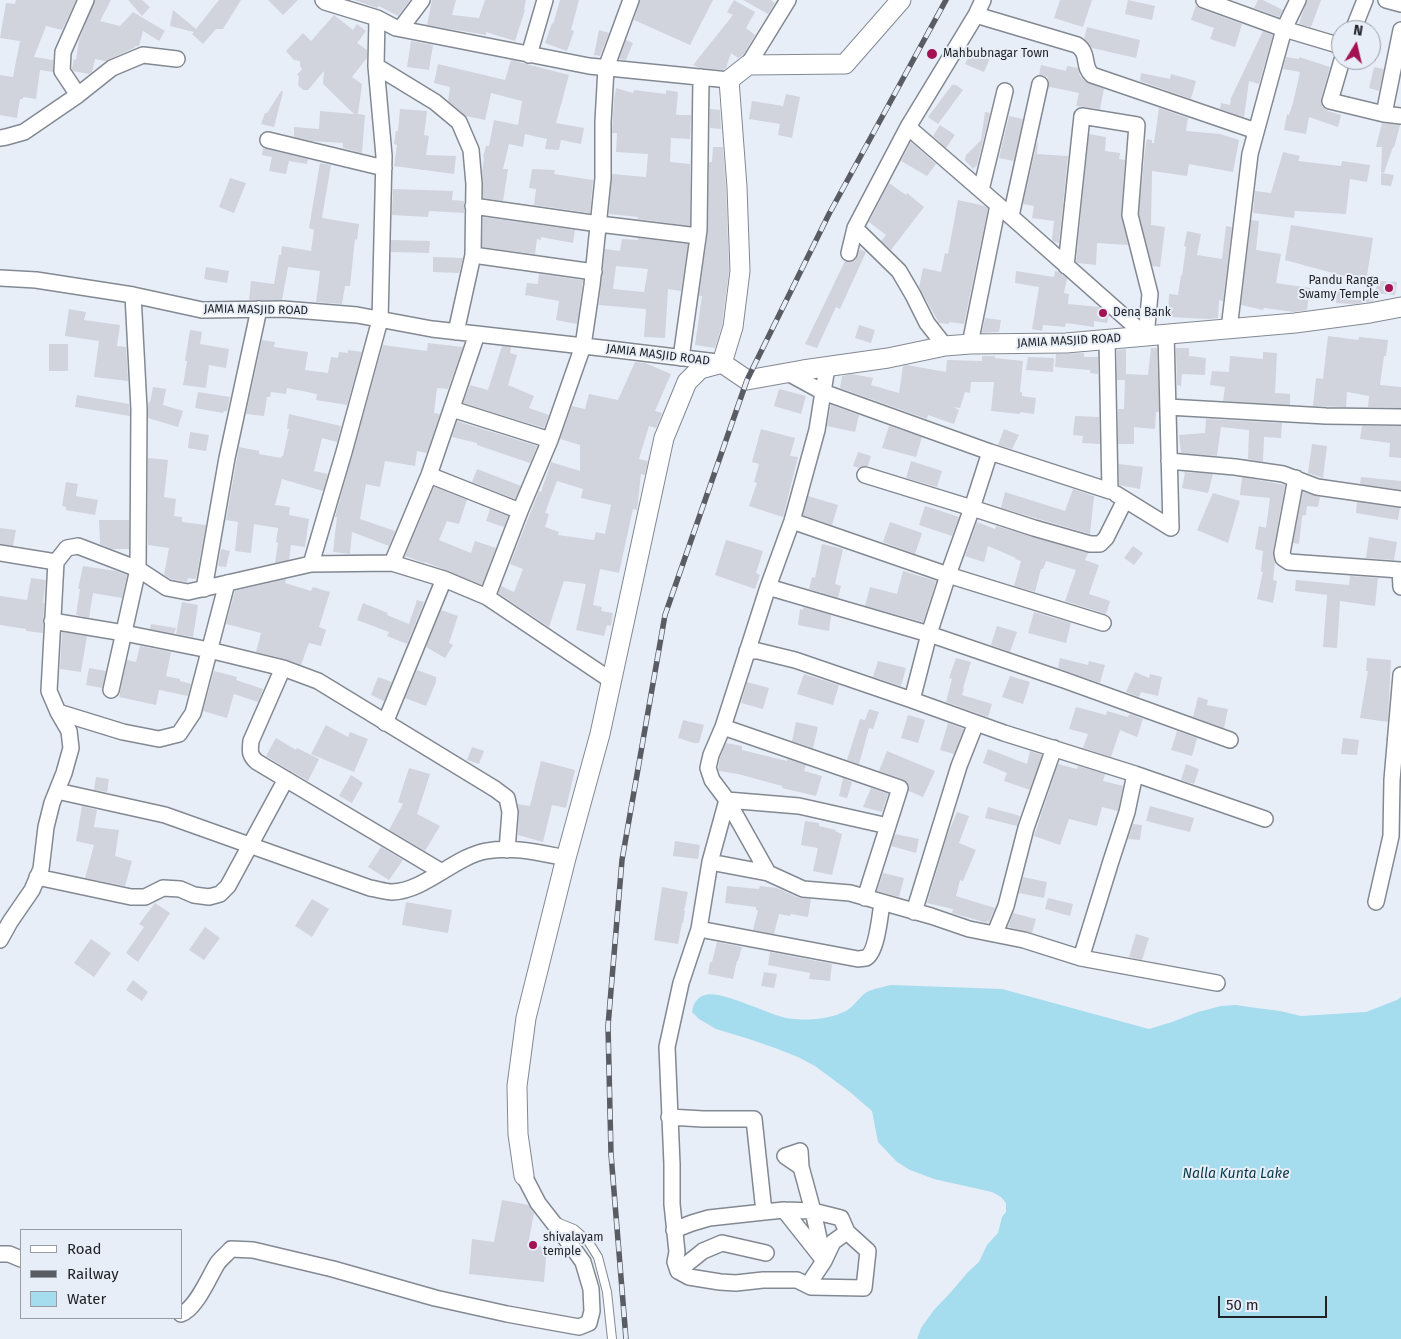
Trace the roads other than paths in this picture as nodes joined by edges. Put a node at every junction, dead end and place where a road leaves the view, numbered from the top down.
1 (86, 0) edge
2 (322, 0) edge
3 (422, 0) edge
4 (545, 0) edge
5 (631, 0) edge
6 (788, 0) edge
7 (901, 0) edge
8 (982, 0) edge
9 (1204, 0) edge
10 (1298, 0) edge
11 (1365, 0) edge
12 (1386, 0) edge
13 (1401, 4) edge
14 (976, 15) junction
15 (377, 18) junction
16 (1357, 20) edge
17 (401, 28) junction
18 (1284, 29) junction
19 (1401, 30) edge
20 (1331, 43) edge
21 (530, 55) junction
22 (177, 59) dead end
23 (748, 65) junction
24 (376, 66) junction
25 (606, 68) junction
26 (1339, 70) edge
27 (701, 77) junction
28 (729, 80) junction
29 (1040, 84) dead end
30 (1005, 91) dead end
31 (78, 95) junction
32 (1384, 114) junction
33 (1401, 116) edge
34 (908, 127) junction
35 (1256, 130) junction
36 (0, 138) edge
37 (268, 140) dead end
38 (384, 168) junction
39 (981, 190) junction
40 (998, 205) junction
41 (473, 206) junction
42 (1011, 216) junction
43 (599, 224) junction
44 (854, 228) junction
45 (698, 236) junction
46 (848, 253) dead end
47 (473, 255) junction
48 (1066, 266) junction
49 (594, 272) junction
50 (0, 278) edge
51 (133, 295) junction
52 (1401, 307) edge
53 (259, 309) junction
54 (380, 320) junction
55 (1229, 329) junction
56 (456, 332) junction
57 (477, 334) junction
58 (1166, 334) junction
59 (1146, 336) junction
60 (1107, 340) junction
61 (970, 344) junction
62 (583, 346) junction
63 (945, 346) junction
64 (681, 358) junction
65 (722, 363) junction
66 (827, 366) junction
67 (788, 373) junction
68 (823, 392) junction
69 (1168, 407) junction
70 (452, 409) junction
71 (1401, 417) edge
72 (550, 440) junction
73 (990, 452) junction
74 (1169, 461) junction
75 (429, 475) junction
76 (864, 475) dead end
77 (1296, 478) junction
78 (1110, 490) junction
79 (1401, 499) edge
80 (1125, 500) junction
81 (972, 508) junction
82 (520, 511) junction
83 (792, 521) junction
84 (0, 553) edge
85 (56, 562) junction
86 (392, 562) junction
87 (311, 564) junction
88 (138, 569) junction
89 (1401, 569) edge
90 (948, 575) junction
91 (444, 579) junction
92 (227, 583) junction
93 (768, 586) junction
94 (1401, 587) edge
95 (204, 589) junction
96 (487, 598) junction
97 (52, 621) junction
98 (1103, 623) dead end
99 (124, 633) junction
100 (929, 634) junction
101 (209, 650) junction
102 (747, 651) junction
103 (284, 668) junction
104 (1401, 675) edge
105 (612, 681) junction
106 (111, 690) dead end
107 (912, 700) junction
108 (58, 712) junction
109 (385, 723) junction
110 (976, 723) junction
111 (723, 727) junction
112 (1230, 740) dead end
113 (1054, 748) junction
114 (1135, 774) junction
115 (286, 780) junction
116 (57, 791) junction
117 (727, 800) junction
118 (1265, 818) dead end
119 (888, 826) junction
120 (250, 844) junction
121 (507, 850) junction
122 (566, 858) junction
123 (710, 862) junction
124 (442, 872) junction
125 (768, 873) junction
126 (37, 877) junction
127 (865, 898) junction
128 (1376, 902) dead end
129 (882, 903) junction
130 (914, 912) junction
131 (699, 930) junction
132 (995, 933) junction
133 (0, 940) edge
134 (1081, 958) junction
135 (1217, 983) dead end
136 (669, 1117) junction
137 (802, 1167) dead end
138 (524, 1176) joint
139 (784, 1210) junction
140 (813, 1211) junction
141 (764, 1212) junction
142 (551, 1220) junction
143 (674, 1230) junction
144 (847, 1232) junction
145 (766, 1253) dead end
146 (0, 1254) edge
147 (20, 1259) edge
148 (824, 1261) junction
149 (678, 1270) junction
150 (811, 1286) junction
151 (182, 1314) edge
152 (612, 1339) edge

1 - 31 street
2 - 15 street
3 - 17 street
4 - 21 street
5 - 25 street
6 - 23 street
7 - 23 street
8 - 14 street
9 - 18 street
10 - 18 street
11 - 16 street
12 - 13 street
14 - 34 street
14 - 35 street
15 - 17 street
15 - 24 street
17 - 21 street
18 - 20 street
18 - 35 street
19 - 32 street
21 - 25 street
22 - 31 street
23 - 28 street
24 - 38 street
24 - 41 street
25 - 27 street
25 - 43 street
26 - 32 street
27 - 28 street
27 - 45 street
28 - 65 street
29 - 42 street
30 - 39 street
31 - 36 street
32 - 33 street
34 - 39 street
34 - 44 street
35 - 55 street
37 - 38 street
38 - 54 street
39 - 40 street
40 - 42 street
40 - 61 street
41 - 43 street
41 - 47 street
42 - 48 street
43 - 45 street
43 - 49 street
44 - 46 street
44 - 63 street
45 - 64 street
47 - 49 street
47 - 56 street
48 - 59 street
48 - 59 street
49 - 62 street
50 - 51 street, JAMIA MASJID ROAD
51 - 53 street, JAMIA MASJID ROAD
51 - 88 street
52 - 55 street, JAMIA MASJID ROAD
53 - 54 street, JAMIA MASJID ROAD
53 - 95 street
54 - 56 street, JAMIA MASJID ROAD
54 - 87 street
55 - 58 street, JAMIA MASJID ROAD
56 - 57 street, JAMIA MASJID ROAD
57 - 62 street, JAMIA MASJID ROAD
57 - 70 street
58 - 59 street, JAMIA MASJID ROAD
58 - 69 street
59 - 60 street, JAMIA MASJID ROAD
60 - 61 street, JAMIA MASJID ROAD
60 - 78 street
61 - 63 street, JAMIA MASJID ROAD
62 - 64 street, JAMIA MASJID ROAD
62 - 72 street
63 - 66 street, JAMIA MASJID ROAD
64 - 65 street, JAMIA MASJID ROAD
65 - 67 street, JAMIA MASJID ROAD
65 - 105 street
66 - 67 street, JAMIA MASJID ROAD
66 - 68 street
67 - 68 street
68 - 73 street
68 - 83 street
69 - 71 street
69 - 74 street
70 - 72 street
70 - 75 street
72 - 82 street
73 - 78 street
73 - 81 street
74 - 77 street
74 - 80 street
75 - 82 street
75 - 86 street
76 - 81 street
77 - 79 street
77 - 89 street
78 - 80 street
80 - 81 street
81 - 90 street
82 - 96 street
83 - 90 street
83 - 93 street
84 - 85 street
85 - 88 street
85 - 97 street
86 - 87 street
86 - 91 street
87 - 92 street
88 - 95 street
88 - 99 street
89 - 94 street
90 - 98 street
90 - 100 street
91 - 96 street
91 - 109 street
92 - 95 street
92 - 101 street
93 - 100 street
93 - 102 street
96 - 105 street
97 - 99 street
97 - 108 street
99 - 101 street
99 - 106 street
100 - 107 street
100 - 112 street
101 - 103 street
101 - 108 street
102 - 107 street
102 - 111 street
103 - 109 street
103 - 115 street
104 - 128 street
105 - 122 street
107 - 110 street
108 - 116 street
109 - 121 street
110 - 113 street
110 - 130 street
111 - 117 street
111 - 119 street
113 - 114 street
113 - 132 street
114 - 118 street
114 - 134 street
115 - 120 street
115 - 124 street
116 - 120 street
116 - 126 street
117 - 119 street
117 - 123 street
117 - 125 street
119 - 127 street
120 - 124 street
120 - 126 street
121 - 122 street
121 - 124 street
122 - 138 street
123 - 125 street
123 - 131 street
125 - 127 street
126 - 133 street
127 - 129 street
129 - 130 street
129 - 131 street
130 - 132 street
131 - 136 street
132 - 134 street
134 - 135 street
136 - 141 street
136 - 143 street
137 - 140 street
138 - 142 street
139 - 140 street
139 - 141 street
139 - 148 street
140 - 144 street
140 - 148 street
141 - 143 street
142 - 151 street
142 - 152 lane
143 - 149 street
144 - 148 street
144 - 150 street
145 - 149 street
146 - 147 street
148 - 150 street
149 - 150 street

